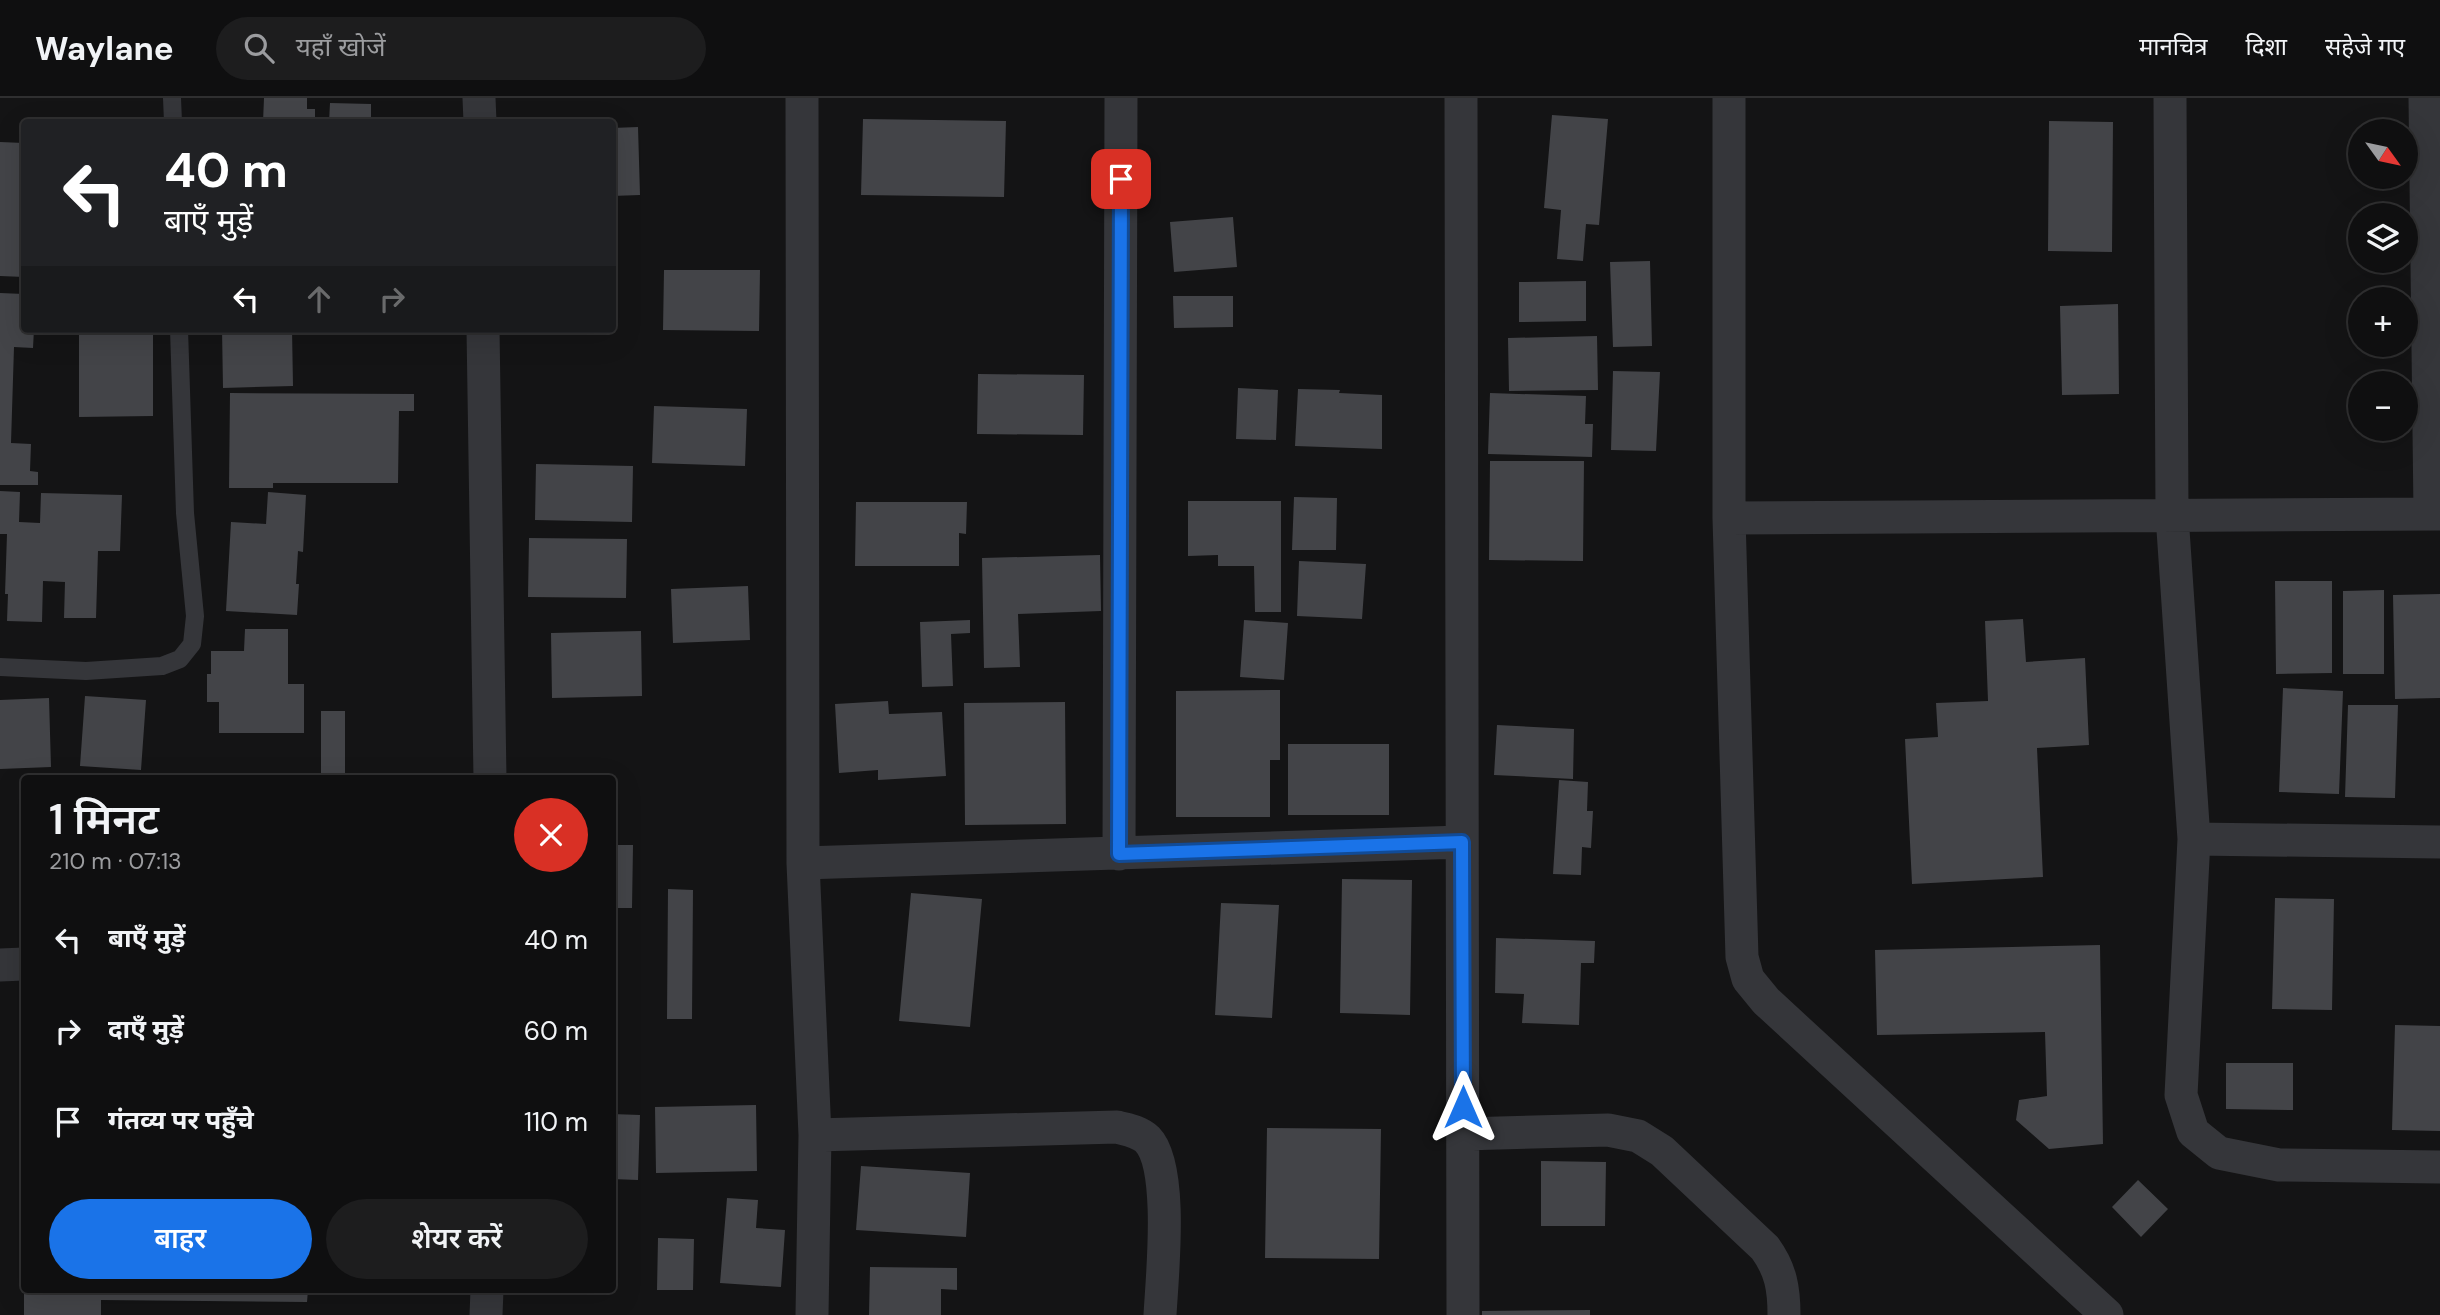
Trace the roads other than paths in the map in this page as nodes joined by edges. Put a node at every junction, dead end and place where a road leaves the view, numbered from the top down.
1 (172, 98) edge
2 (479, 98) edge
3 (802, 98) edge
4 (1121, 98) edge
5 (1461, 98) edge
6 (1729, 98) edge
7 (2170, 98) edge
8 (2425, 98) edge
9 (173, 119) edge
10 (480, 119) edge
11 (179, 333) edge
12 (483, 333) edge
13 (2435, 514) edge
14 (2172, 515) junction
15 (1729, 517) junction
16 (0, 667) edge
17 (490, 775) edge
18 (2194, 839) junction
19 (1462, 842) junction
20 (2440, 842) edge
21 (1119, 854) junction
22 (803, 863) junction
23 (21, 964) edge
24 (0, 965) edge
25 (1463, 1134) junction
26 (815, 1135) junction
27 (2440, 1167) edge
28 (487, 1293) edge
29 (486, 1315) edge
30 (812, 1315) edge
31 (1160, 1315) edge
32 (1463, 1315) edge
33 (1784, 1315) edge
34 (2107, 1315) edge

1 - 9 lane
2 - 10 street
3 - 22 street
4 - 21 street
5 - 19 street
6 - 15 street
7 - 14 street
8 - 13 street
11 - 16 lane
12 - 17 street
13 - 14 street
14 - 15 street
14 - 18 street
15 - 34 street
18 - 20 street
18 - 27 street
19 - 21 street
19 - 25 street
21 - 22 street
22 - 26 street
23 - 24 street
25 - 32 street
25 - 33 street
26 - 30 street
26 - 31 street
28 - 29 street

